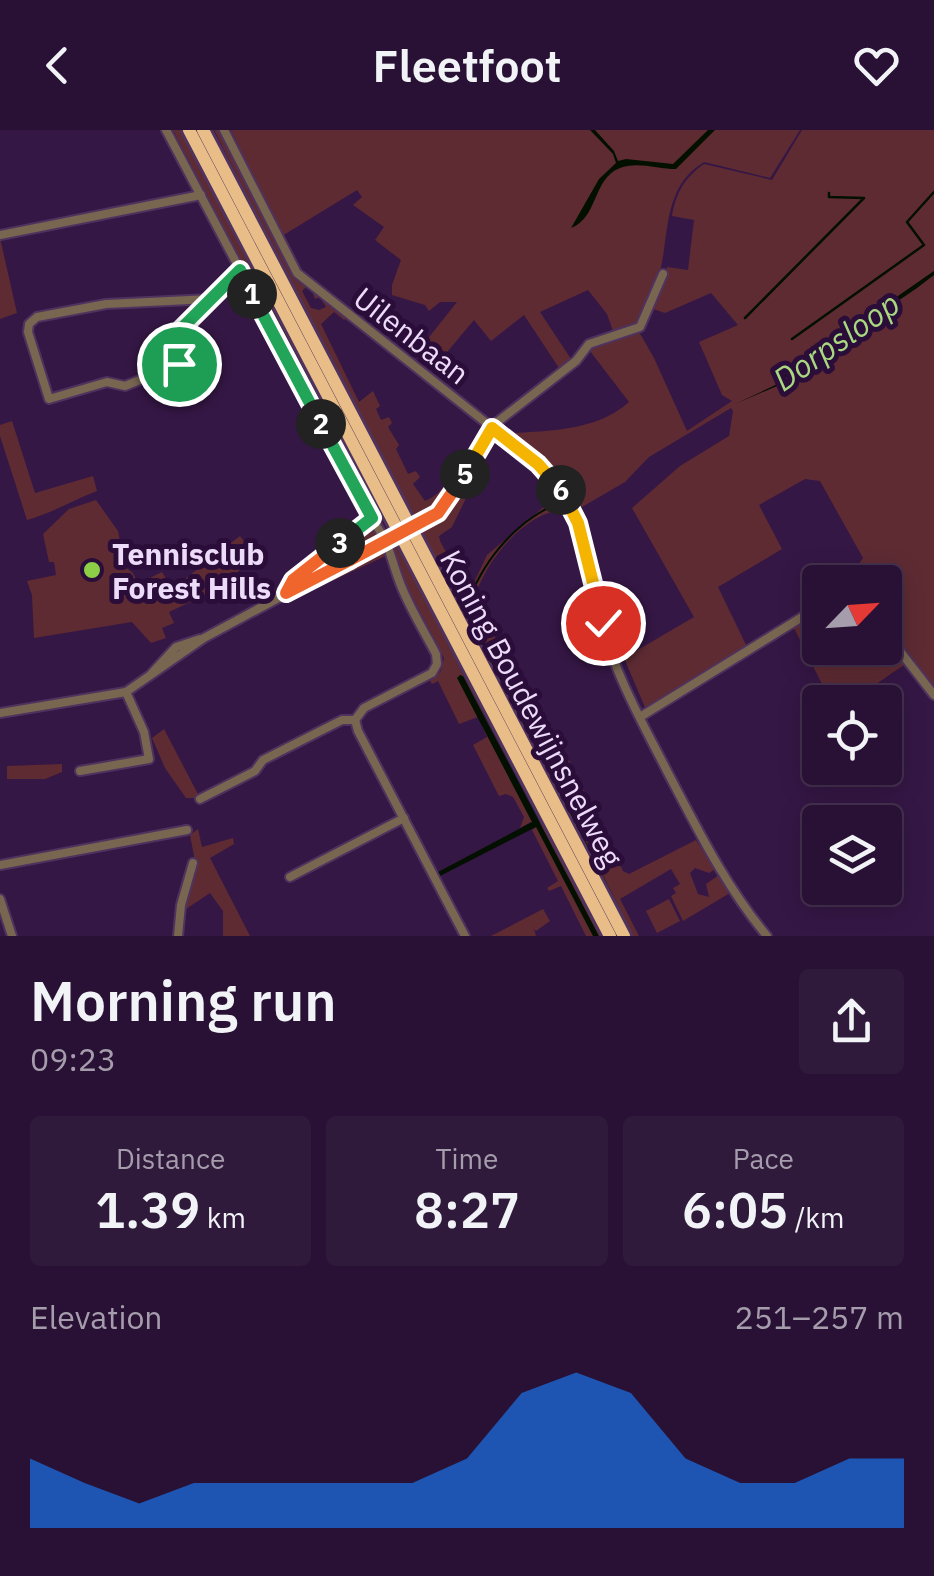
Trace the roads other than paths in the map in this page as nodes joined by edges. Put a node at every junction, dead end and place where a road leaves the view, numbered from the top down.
1 (166, 130) edge
2 (189, 130) edge
3 (203, 130) edge
4 (224, 130) edge
5 (201, 195) junction
6 (0, 235) edge
7 (240, 270) junction
8 (662, 274) dead end
9 (211, 299) junction
10 (492, 428) junction
11 (372, 518) junction
12 (286, 593) junction
13 (802, 617) edge
14 (902, 654) edge
15 (126, 692) junction
16 (934, 695) edge
17 (0, 713) edge
18 (640, 718) junction
19 (356, 720) junction
20 (80, 771) dead end
21 (200, 799) dead end
22 (404, 818) junction
23 (187, 830) dead end
24 (193, 863) dead end
25 (0, 865) edge
26 (290, 878) dead end
27 (0, 899) edge
28 (12, 936) edge
29 (178, 936) edge
30 (466, 936) edge
31 (610, 936) edge
32 (624, 936) edge
33 (767, 936) edge

1 - 5 street
2 - 31 highway, Koning Boudewijnsnelweg
3 - 32 highway, Koning Boudewijnsnelweg
4 - 10 street, Uilenbaan
5 - 6 street
5 - 7 street
7 - 9 street
7 - 11 street
8 - 10 street
9 - 9 street
10 - 12 street, bridge
10 - 18 street, Uilenbaan
11 - 12 street
11 - 19 street
12 - 15 street
13 - 18 street
14 - 16 street
15 - 17 street
15 - 20 street
18 - 33 street, Uilenbaan
19 - 21 street
19 - 22 street
22 - 26 street
22 - 30 street
23 - 25 street
24 - 29 street
27 - 28 street

